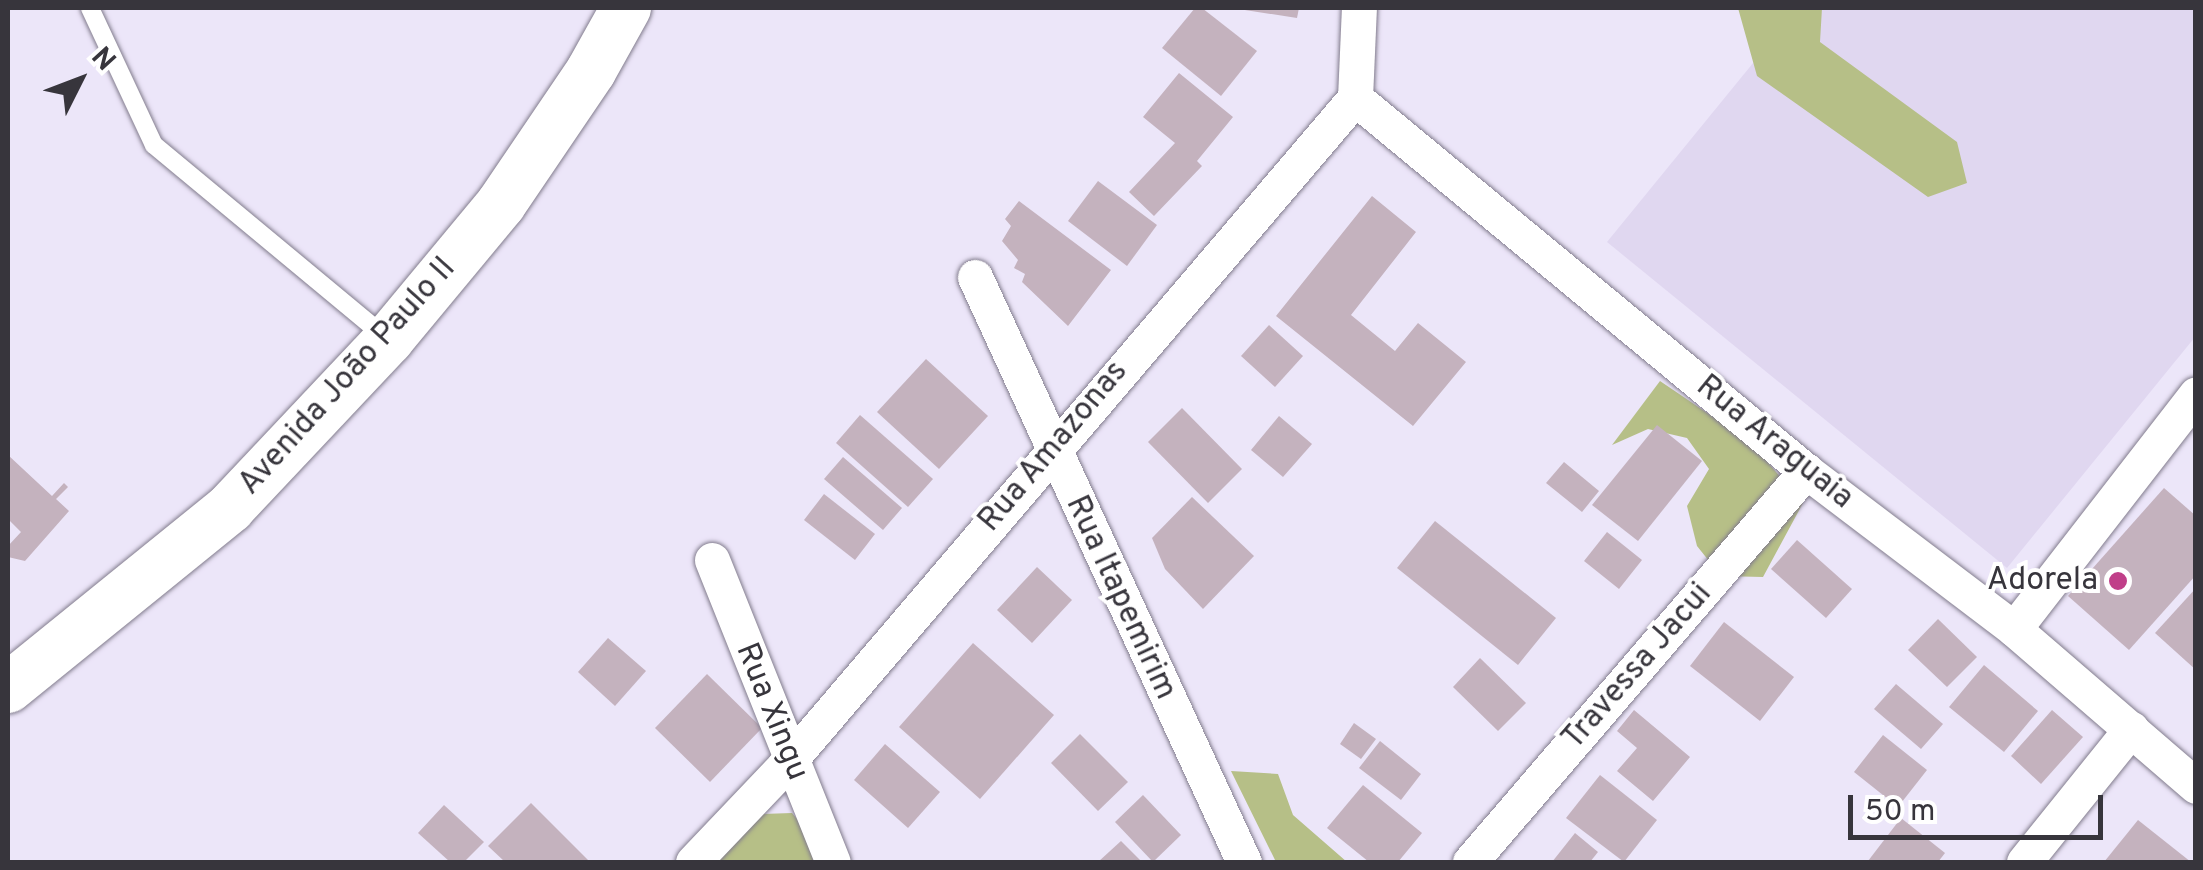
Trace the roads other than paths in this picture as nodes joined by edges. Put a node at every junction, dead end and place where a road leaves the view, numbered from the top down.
1 (90, 8) edge
2 (626, 8) edge
3 (1358, 8) edge
4 (1355, 98) junction
5 (975, 277) dead end
6 (389, 340) junction
7 (2196, 394) edge
8 (1051, 450) junction
9 (1806, 471) junction
10 (712, 560) dead end
11 (2014, 628) junction
12 (8, 688) edge
13 (2131, 728) junction
14 (790, 760) junction
15 (2196, 786) edge
16 (1240, 861) edge
17 (693, 862) edge
18 (833, 862) edge
19 (1470, 862) edge
20 (2024, 862) edge

1 - 6 lane
2 - 6 main road, Avenida João Paulo II
3 - 4 street
4 - 8 street, Rua Amazonas
4 - 9 street, Rua Araguaia
5 - 8 street, Rua Itapemirim
6 - 12 main road, Avenida João Paulo II
7 - 11 street
8 - 14 street, Rua Amazonas
8 - 16 street, Rua Itapemirim
9 - 11 street, Rua Araguaia
9 - 19 street, Travessa Jacui
10 - 14 street, Rua Xingu
11 - 13 street, Rua Araguaia
13 - 15 street, Rua Araguaia
13 - 20 street
14 - 17 street, Rua Amazonas
14 - 18 street, Rua Xingu

